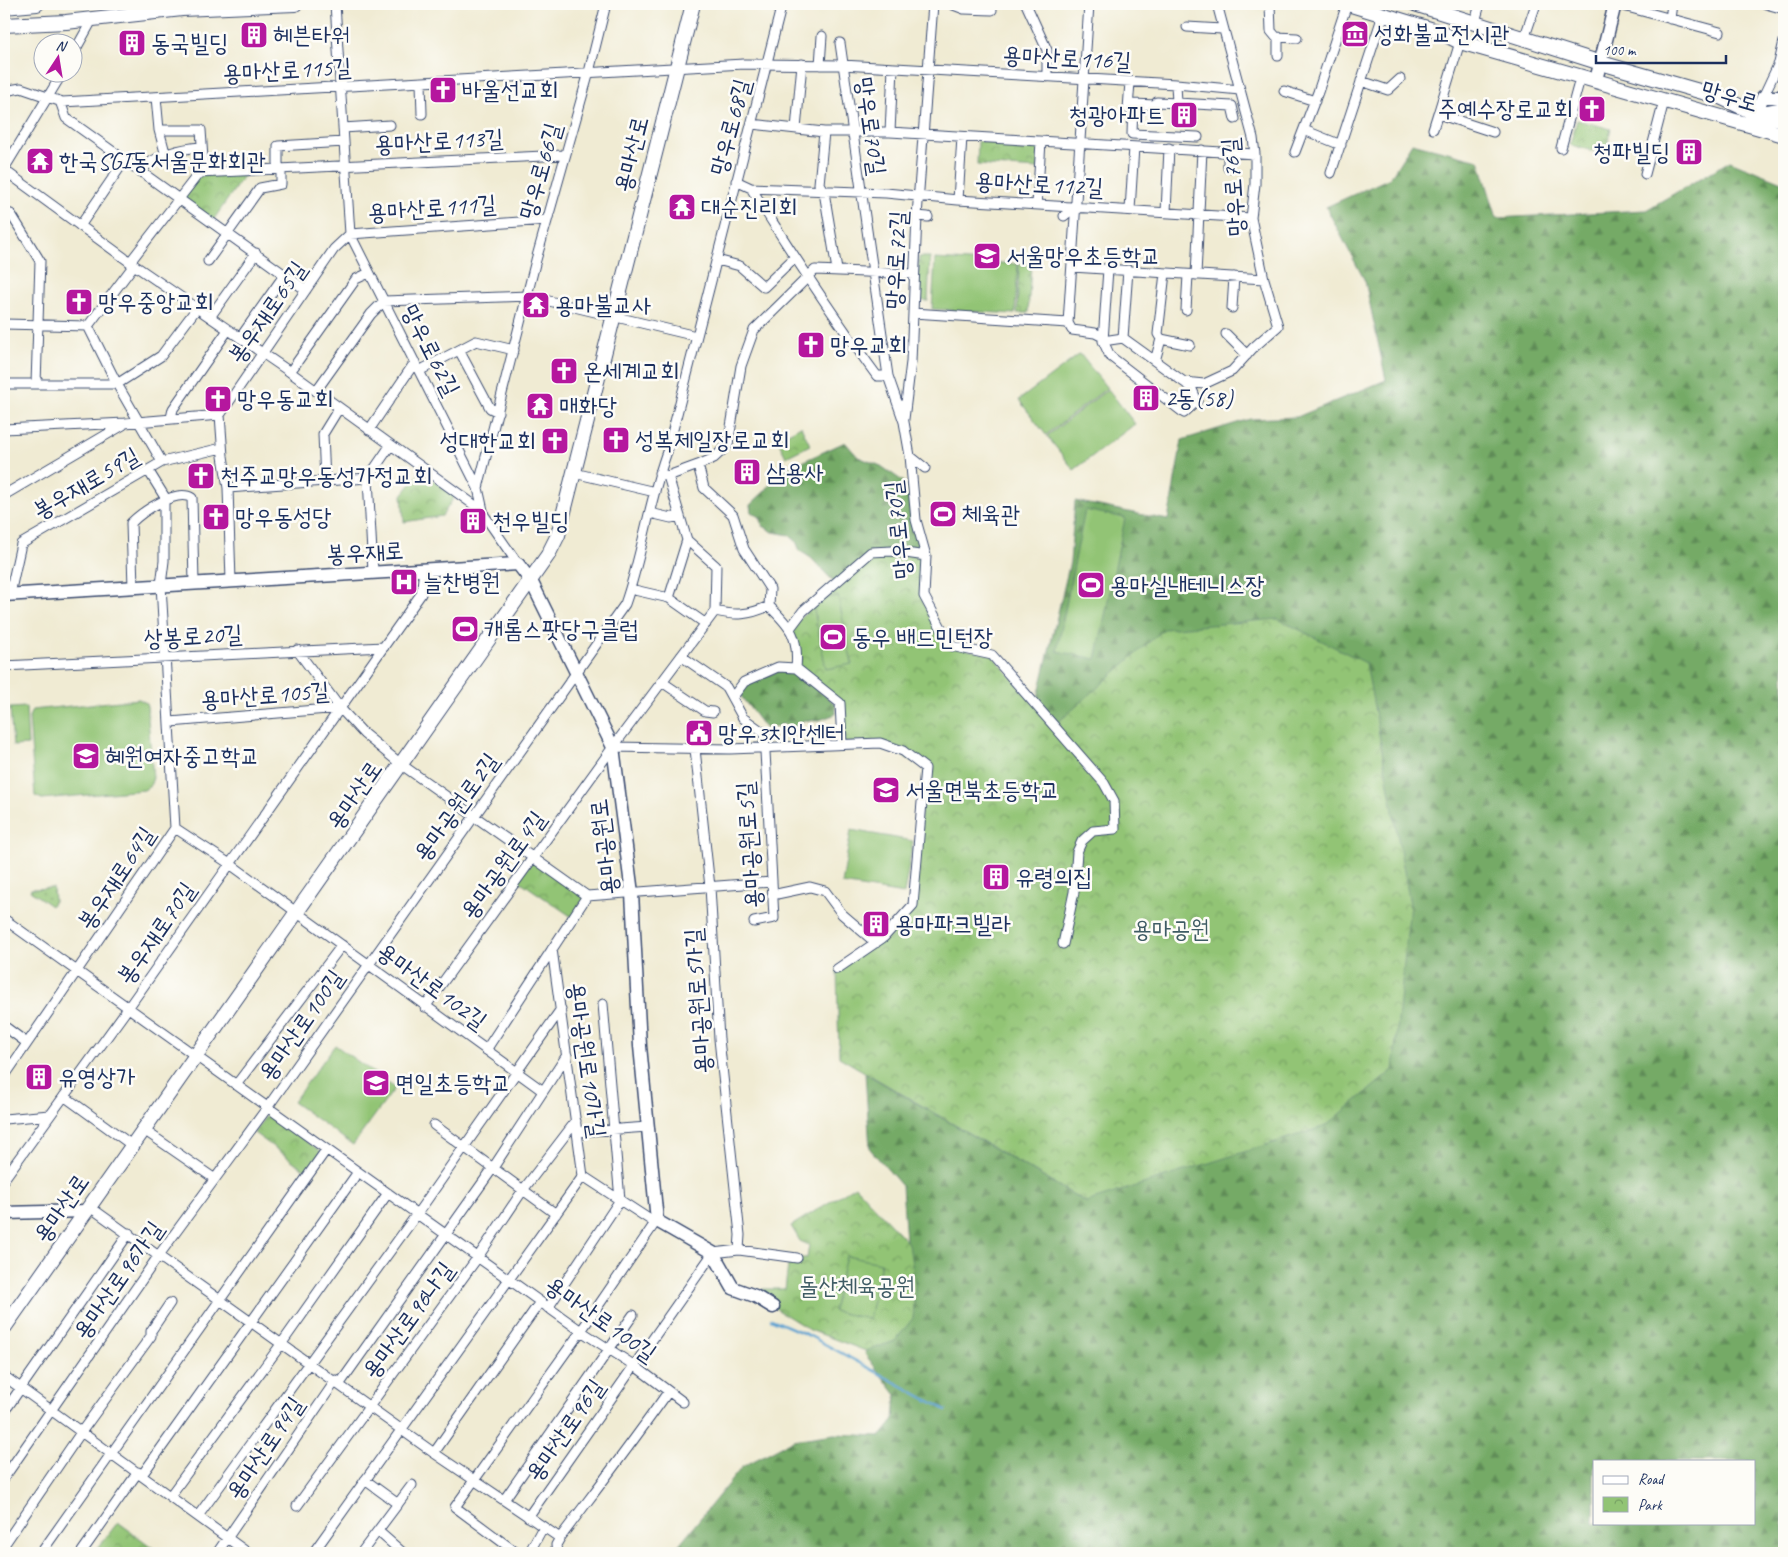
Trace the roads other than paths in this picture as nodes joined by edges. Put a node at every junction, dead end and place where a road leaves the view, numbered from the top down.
1 (31, 4) edge
2 (295, 4) edge
3 (335, 4) edge
4 (606, 4) edge
5 (693, 4) edge
6 (782, 4) edge
7 (933, 4) edge
8 (951, 4) edge
9 (992, 4) edge
10 (1026, 4) edge
11 (1089, 4) edge
12 (1217, 4) edge
13 (1270, 4) edge
14 (1352, 4) edge
15 (1415, 4) edge
16 (1480, 4) edge
17 (1536, 4) edge
18 (1616, 4) edge
19 (1672, 4) edge
20 (1766, 4) edge
21 (4, 7) edge
22 (1784, 9) edge
23 (1383, 14) junction
24 (1670, 19) junction
25 (92, 20) junction
26 (1475, 22) junction
27 (4, 25) edge
28 (1187, 27) dead end
29 (1222, 29) junction
30 (1720, 32) dead end
31 (822, 36) dead end
32 (1278, 37) junction
33 (82, 38) edge
34 (1297, 38) dead end
35 (1524, 39) junction
36 (1784, 41) edge
37 (1460, 42) junction
38 (840, 43) dead end
39 (1278, 56) dead end
40 (1601, 63) junction
41 (767, 64) junction
42 (802, 64) junction
43 (820, 64) junction
44 (842, 65) junction
45 (893, 68) junction
46 (676, 69) junction
47 (930, 71) junction
48 (589, 72) junction
49 (1581, 75) junction
50 (1048, 77) junction
51 (1085, 79) junction
52 (1400, 79) dead end
53 (1596, 80) junction
54 (1361, 81) junction
55 (56, 82) edge
56 (1130, 82) junction
57 (420, 83) junction
58 (1176, 84) junction
59 (341, 87) junction
60 (1240, 90) junction
61 (1284, 90) dead end
62 (4, 91) edge
63 (156, 97) junction
64 (1763, 97) junction
65 (1784, 97) edge
66 (47, 98) junction
67 (1315, 101) junction
68 (1664, 101) junction
69 (60, 102) junction
70 (1177, 103) junction
71 (1784, 108) edge
72 (1438, 113) junction
73 (422, 114) dead end
74 (1234, 118) dead end
75 (1753, 119) junction
76 (1784, 120) edge
77 (752, 124) junction
78 (390, 125) dead end
79 (343, 128) junction
80 (796, 129) junction
81 (1433, 129) dead end
82 (159, 130) junction
83 (1304, 130) junction
84 (824, 132) junction
85 (852, 132) junction
86 (890, 132) junction
87 (1493, 132) dead end
88 (924, 135) junction
89 (1784, 135) edge
90 (962, 137) junction
91 (1198, 137) dead end
92 (344, 142) junction
93 (1041, 142) junction
94 (1079, 144) junction
95 (1341, 145) junction
96 (1130, 146) junction
97 (202, 147) junction
98 (1169, 148) junction
99 (1561, 148) dead end
100 (1202, 150) junction
101 (1228, 151) junction
102 (1296, 152) dead end
103 (1256, 154) junction
104 (564, 155) junction
105 (166, 156) junction
106 (125, 160) junction
107 (345, 166) junction
108 (1228, 168) dead end
109 (4, 169) edge
110 (280, 169) junction
111 (141, 171) junction
112 (204, 173) junction
113 (1331, 173) dead end
114 (1646, 174) dead end
115 (736, 182) junction
116 (751, 188) junction
117 (824, 192) junction
118 (860, 192) junction
119 (920, 196) junction
120 (179, 198) junction
121 (958, 200) junction
122 (1037, 204) junction
123 (1076, 206) junction
124 (1130, 210) junction
125 (4, 212) edge
126 (1166, 212) junction
127 (1200, 214) junction
128 (917, 216) junction
129 (928, 216) dead end
130 (1064, 216) dead end
131 (1251, 218) junction
132 (547, 220) junction
133 (80, 226) junction
134 (228, 233) junction
135 (350, 234) junction
136 (256, 253) junction
137 (794, 258) junction
138 (716, 260) junction
139 (208, 261) dead end
140 (132, 263) junction
141 (1072, 267) junction
142 (1108, 269) junction
143 (837, 270) junction
144 (1128, 270) junction
145 (875, 272) junction
146 (369, 273) junction
147 (1165, 273) junction
148 (285, 274) junction
149 (914, 274) junction
150 (1192, 275) junction
151 (808, 276) junction
152 (1234, 277) junction
153 (1264, 279) junction
154 (306, 290) junction
155 (528, 296) junction
156 (384, 301) junction
157 (197, 308) junction
158 (1232, 308) dead end
159 (1186, 310) dead end
160 (912, 313) junction
161 (614, 315) junction
162 (210, 317) junction
163 (1068, 323) junction
164 (4, 324) edge
165 (38, 324) junction
166 (88, 326) junction
167 (228, 330) junction
168 (1226, 334) dead end
169 (696, 336) junction
170 (240, 338) junction
171 (1123, 338) junction
172 (1103, 339) junction
173 (1161, 339) junction
174 (1190, 345) dead end
175 (459, 350) junction
176 (514, 350) junction
177 (262, 353) junction
178 (1247, 355) junction
179 (1155, 361) junction
180 (417, 367) junction
181 (290, 372) junction
182 (888, 376) junction
183 (1184, 382) junction
184 (4, 384) edge
185 (36, 384) junction
186 (117, 384) junction
187 (316, 391) junction
188 (340, 408) junction
189 (498, 412) junction
190 (220, 415) junction
191 (171, 418) junction
192 (138, 421) junction
193 (904, 422) junction
194 (125, 423) junction
195 (4, 429) edge
196 (369, 430) junction
197 (390, 446) junction
198 (222, 448) junction
199 (910, 456) junction
200 (162, 462) junction
201 (698, 465) junction
202 (925, 468) dead end
203 (148, 470) junction
204 (574, 473) junction
205 (659, 473) junction
206 (668, 476) junction
207 (368, 478) junction
208 (324, 481) junction
209 (228, 488) junction
210 (478, 488) junction
211 (654, 492) junction
212 (4, 496) edge
213 (165, 500) junction
214 (650, 513) junction
215 (484, 515) junction
216 (680, 516) junction
217 (687, 540) junction
218 (926, 556) junction
219 (518, 564) junction
220 (424, 570) junction
221 (373, 572) junction
222 (531, 580) junction
223 (231, 581) junction
224 (194, 583) junction
225 (161, 585) junction
226 (133, 587) junction
227 (630, 589) junction
228 (7, 594) edge
229 (669, 598) junction
230 (769, 606) junction
231 (716, 611) junction
232 (706, 624) junction
233 (791, 627) junction
234 (384, 646) junction
235 (297, 650) junction
236 (681, 656) junction
237 (166, 657) junction
238 (4, 666) edge
239 (796, 668) junction
240 (578, 673) junction
241 (662, 682) junction
242 (732, 698) junction
243 (340, 708) junction
244 (712, 712) dead end
245 (170, 722) junction
246 (842, 743) junction
247 (613, 747) junction
248 (695, 749) junction
249 (763, 749) junction
250 (402, 765) junction
251 (473, 816) junction
252 (175, 828) junction
253 (532, 858) junction
254 (230, 864) junction
255 (772, 882) junction
256 (710, 887) junction
257 (632, 893) junction
258 (772, 895) junction
259 (587, 896) junction
260 (298, 913) junction
261 (4, 919) edge
262 (754, 922) dead end
263 (876, 943) junction
264 (1063, 944) dead end
265 (342, 945) junction
266 (552, 949) junction
267 (368, 965) junction
268 (838, 969) dead end
269 (77, 972) junction
270 (603, 1004) dead end
271 (425, 1007) junction
272 (128, 1008) junction
273 (561, 1009) junction
274 (4, 1026) edge
275 (27, 1043) junction
276 (486, 1050) junction
277 (567, 1054) junction
278 (196, 1055) junction
279 (516, 1071) junction
280 (4, 1077) edge
281 (236, 1085) junction
282 (543, 1091) junction
283 (64, 1096) junction
284 (267, 1108) junction
285 (50, 1115) junction
286 (4, 1119) edge
287 (576, 1121) junction
288 (434, 1125) dead end
289 (648, 1127) junction
290 (614, 1129) junction
291 (144, 1130) junction
292 (577, 1132) junction
293 (133, 1146) junction
294 (463, 1146) junction
295 (326, 1150) junction
296 (493, 1168) junction
297 (358, 1172) junction
298 (583, 1176) junction
299 (4, 1179) edge
300 (214, 1179) junction
301 (523, 1190) junction
302 (388, 1193) junction
303 (620, 1200) junction
304 (89, 1209) junction
305 (4, 1213) edge
306 (417, 1214) junction
307 (556, 1214) junction
308 (656, 1222) junction
309 (128, 1234) junction
310 (446, 1234) junction
311 (738, 1250) junction
312 (713, 1253) junction
313 (158, 1256) junction
314 (478, 1257) junction
315 (797, 1258) dead end
316 (510, 1280) junction
317 (220, 1299) junction
318 (540, 1302) junction
319 (170, 1303) dead end
320 (773, 1307) dead end
321 (548, 1308) junction
322 (633, 1315) dead end
323 (250, 1321) junction
324 (6, 1322) edge
325 (581, 1331) junction
326 (282, 1343) junction
327 (608, 1349) junction
328 (309, 1362) junction
329 (635, 1366) junction
330 (4, 1376) edge
331 (339, 1383) junction
332 (21, 1388) junction
333 (668, 1392) junction
334 (683, 1402) dead end
335 (370, 1406) junction
336 (52, 1410) junction
337 (4, 1412) edge
338 (402, 1429) junction
339 (82, 1431) junction
340 (111, 1453) junction
341 (434, 1453) junction
342 (140, 1474) junction
343 (4, 1478) edge
344 (473, 1479) junction
345 (365, 1480) junction
346 (412, 1485) dead end
347 (170, 1496) junction
348 (504, 1500) junction
349 (398, 1504) junction
350 (297, 1506) dead end
351 (198, 1516) junction
352 (528, 1517) junction
353 (543, 1527) junction
354 (378, 1532) junction
355 (228, 1538) junction
356 (560, 1538) junction
357 (4, 1545) edge
358 (41, 1553) edge
359 (81, 1553) edge
360 (217, 1553) edge
361 (248, 1553) edge
362 (313, 1553) edge
363 (361, 1553) edge
364 (403, 1553) edge
365 (517, 1553) edge
366 (529, 1553) edge
367 (557, 1553) edge

1 - 21 main road
2 - 25 main road
3 - 59 street, 망우로62길
4 - 48 street, 망우로66길
5 - 46 main road, 용마산로
6 - 41 street, 망우로68길
7 - 47 street, 망우로72길
8 - 9 street
10 - 50 street
11 - 51 street
12 - 29 street, 망우로76길
13 - 32 street
14 - 23 main road, 망우로
14 - 67 street
15 - 26 main road, 망우로
16 - 26 street
17 - 35 street
18 - 24 street
18 - 40 street
19 - 24 street
20 - 22 street
23 - 37 main road, 망우로
23 - 54 street
24 - 30 street
25 - 27 main road
25 - 33 street
26 - 35 main road, 망우로
28 - 29 street
29 - 60 street, 망우로76길
31 - 43 street
32 - 34 street
32 - 39 street
35 - 40 main road, 망우로
36 - 64 street
37 - 49 main road, 망우로
37 - 72 street
38 - 44 street
40 - 53 street
40 - 75 main road, 망우로
41 - 42 street, 용마산로116길
41 - 46 street, 용마산로116길
41 - 77 street, 망우로68길
42 - 43 street, 용마산로116길
42 - 80 street
43 - 44 street, 용마산로116길
44 - 45 street, 용마산로116길
44 - 85 street, 망우로70길
45 - 47 street, 용마산로116길
45 - 86 street
46 - 48 street, 용마산로115길
46 - 161 main road, 용마산로
47 - 50 street, 용마산로116길
47 - 88 street, 망우로72길
48 - 57 street, 용마산로115길
48 - 104 street, 망우로66길
49 - 53 main road, 망우로
49 - 99 street
50 - 51 street, 용마산로116길
51 - 56 street, 용마산로116길
51 - 94 street
52 - 54 street
53 - 68 main road, 망우로
54 - 95 street
55 - 66 street
56 - 58 street, 용마산로116길
56 - 96 street
57 - 59 street, 용마산로115길
57 - 73 street
58 - 60 street, 용마산로116길
58 - 70 street
59 - 63 street, 용마산로115길
59 - 79 street, 망우로62길
60 - 103 street, 망우로76길
61 - 67 street
62 - 66 street, 용마산로115길
63 - 69 street, 용마산로115길
63 - 82 street
64 - 65 street
64 - 75 street
66 - 69 street, 용마산로115길
66 - 109 street
67 - 83 street
68 - 75 main road, 망우로
68 - 114 street, 망우로
69 - 106 street
70 - 74 street
70 - 91 street
71 - 75 street
72 - 81 street
72 - 87 street
75 - 76 main road, 망우로
75 - 89 main road, 망우로
77 - 80 street
77 - 115 street, 망우로68길
78 - 79 street
79 - 92 street, 망우로62길
80 - 84 street
82 - 97 street
82 - 105 street
83 - 95 street
83 - 102 street
84 - 85 street
84 - 117 street
85 - 86 street
85 - 118 street, 망우로70길
86 - 88 street
88 - 90 street
88 - 119 street, 망우로72길
90 - 93 street
90 - 121 street
92 - 107 street, 망우로62길
92 - 110 street
93 - 94 street
93 - 122 street
94 - 96 street
94 - 123 street
95 - 113 street
96 - 98 street
96 - 124 street
97 - 105 street
97 - 112 street
98 - 100 street
98 - 126 street
100 - 101 street
100 - 127 street
101 - 103 street
101 - 108 street
103 - 131 street, 망우로76길
104 - 107 street, 용마산로113길
104 - 132 street, 망우로66길
105 - 111 street
106 - 111 street
106 - 133 street
107 - 110 street, 용마산로113길
107 - 135 street, 망우로62길
109 - 133 street
110 - 112 street, 용마산로113길
110 - 134 street
111 - 120 street
112 - 120 street
115 - 116 street, 용마산로112길
115 - 138 street, 망우로68길
116 - 117 street, 용마산로112길
116 - 137 street
117 - 118 street, 용마산로112길
117 - 143 street
118 - 119 street, 용마산로112길
118 - 145 street, 망우로70길
119 - 121 street, 용마산로112길
119 - 128 street, 망우로72길
120 - 134 street
120 - 140 street
121 - 122 street, 용마산로112길
122 - 123 street, 용마산로112길
123 - 124 street, 용마산로112길
123 - 130 street
123 - 141 street
124 - 126 street, 용마산로112길
125 - 165 street
126 - 127 street, 용마산로112길
127 - 131 street, 용마산로112길
127 - 150 street
128 - 129 street
128 - 149 street, 망우로72길
131 - 153 street, 망우로76길
132 - 135 street, 용마산로111길
132 - 155 street, 망우로66길
133 - 140 street
134 - 136 street
134 - 139 street
135 - 146 street, 망우로62길
135 - 154 street, 봉우재로65길
136 - 148 street
136 - 162 street
137 - 138 street
137 - 151 street
138 - 169 street, 망우로68길
140 - 157 street
140 - 166 street
141 - 142 street
141 - 163 street
142 - 144 street
142 - 172 street
143 - 145 street
143 - 151 street
144 - 147 street
144 - 171 street
145 - 149 street
145 - 182 street, 망우로70길
146 - 156 street, 망우로62길
146 - 181 street
147 - 150 street
147 - 173 street
148 - 154 street
148 - 170 street
149 - 160 street, 망우로72길
150 - 152 street
150 - 159 street
151 - 182 street
151 - 201 street
152 - 153 street
152 - 158 street
153 - 178 street, 망우로76길
154 - 177 street, 봉우재로65길
155 - 156 street
155 - 161 street
155 - 176 street, 망우로66길
156 - 180 street, 망우로62길
156 - 187 street
157 - 162 street
157 - 186 street
160 - 163 street
160 - 193 street, 망우로72길
161 - 169 street
161 - 204 main road, 용마산로
162 - 167 street
163 - 172 street
164 - 165 street
165 - 166 street
165 - 185 street
166 - 186 street
167 - 170 street
167 - 191 street
168 - 178 street
169 - 205 street, 망우로68길
170 - 177 street
171 - 172 street
171 - 179 street
172 - 183 street
173 - 174 street
173 - 179 street
175 - 176 street
175 - 180 street
175 - 189 street
176 - 189 street, 망우로66길
177 - 181 street
177 - 190 street, 봉우재로65길
178 - 183 street, 망우로76길
179 - 183 street
180 - 196 street
180 - 210 street, 망우로62길
181 - 187 street
182 - 193 street, 망우로70길
184 - 185 street
185 - 186 street
186 - 192 street
187 - 188 street
188 - 196 street
188 - 208 street
189 - 210 street, 망우로66길
190 - 191 street
190 - 198 street
191 - 192 street
192 - 194 street
192 - 200 street
193 - 199 street, 망우로70길
194 - 195 street
194 - 212 street
196 - 197 street
197 - 207 street
197 - 215 street
198 - 200 street, 봉우재로59길
198 - 209 street
199 - 202 street
199 - 218 street, 망우로70길
200 - 203 street, 봉우재로59길
201 - 206 street
201 - 230 street
203 - 213 street
203 - 228 street, 봉우재로59길
204 - 211 street
204 - 222 main road, 용마산로
205 - 206 street
205 - 211 street, 망우로68길
206 - 216 street
207 - 208 street
207 - 221 street
208 - 209 street
209 - 223 street
210 - 215 street, 망우로62길
211 - 214 street, 망우로68길
213 - 224 street
213 - 225 street, 봉우재로64길
213 - 226 street
214 - 216 street
214 - 227 street, 망우로68길
215 - 219 street, 망우로62길
216 - 217 street
217 - 229 street
217 - 231 street
218 - 233 street
218 - 264 street, 망우로70길
219 - 220 street, 봉우재로
219 - 222 street
220 - 221 street, 봉우재로
220 - 234 street, 봉우재로70길
221 - 223 street, 봉우재로
222 - 240 street, 용마공원로
222 - 250 main road, 용마산로
223 - 224 street, 봉우재로
224 - 225 street, 봉우재로
225 - 226 street, 봉우재로
225 - 237 street, 봉우재로64길
226 - 228 street, 봉우재로
227 - 229 street
227 - 240 street, 망우로68길
229 - 232 street
230 - 231 street
230 - 233 street
231 - 232 street, 용마공원로4길
232 - 236 street, 용마공원로4길
233 - 239 street
234 - 235 street, 상봉로20길
234 - 243 street, 봉우재로70길
235 - 237 street, 상봉로20길
235 - 243 street
236 - 241 street, 용마공원로4길
236 - 242 street
237 - 238 street, 상봉로20길
237 - 245 street, 봉우재로64길
239 - 242 street
239 - 246 street
240 - 247 street, 용마공원로
240 - 251 street, 용마공원로2길
241 - 244 street
241 - 247 street, 용마공원로4길
242 - 249 street
243 - 245 street, 용마산로105길
243 - 250 street, 용마산로105길
243 - 254 street, 봉우재로70길
245 - 252 street, 봉우재로64길
246 - 249 street, 용마공원로5길
246 - 263 street, 용마공원로5길
247 - 248 street, 용마공원로5길
247 - 253 street, 용마공원로4길
247 - 257 street, 용마공원로
248 - 249 street, 용마공원로5길
248 - 256 street, 용마공원로5가길
249 - 255 street, 용마공원로5길
250 - 251 street, 용마산로105길
250 - 260 main road, 용마산로
251 - 253 street, 용마산로105길
251 - 267 street, 용마공원로2길
252 - 254 street, 용마산로102길
252 - 269 street, 봉우재로64길
253 - 259 street, 용마산로105길
253 - 271 street, 용마공원로4길
254 - 260 street, 용마산로102길
254 - 272 street, 봉우재로70길
255 - 256 street
255 - 258 street, 용마공원로5길
256 - 257 street
256 - 311 street, 용마공원로5가길
257 - 259 street
257 - 289 street, 용마공원로
258 - 262 street, 용마공원로5길
258 - 263 street
259 - 266 street
260 - 265 street, 용마산로102길
260 - 278 main road, 용마산로
261 - 269 street, 용마산로100길
263 - 268 street
265 - 267 street, 용마산로102길
265 - 281 street
266 - 273 street, 용마공원로10가길
266 - 276 street
267 - 271 street, 용마산로102길
267 - 284 street, 용마산로100길
269 - 272 street, 용마산로100길
269 - 275 street, 봉우재로64길
270 - 290 street
271 - 276 street, 용마산로102길
272 - 278 street, 용마산로100길
272 - 283 street, 봉우재로70길
273 - 277 street, 용마공원로10가길
273 - 279 street
274 - 275 street
275 - 280 street, 봉우재로64길
276 - 279 street, 용마산로102길
277 - 282 street, 용마산로94길
277 - 287 street, 용마공원로10가길
278 - 281 street, 용마산로100길
278 - 291 main road, 용마산로
279 - 282 street, 용마산로102길
279 - 294 street
281 - 284 street, 용마산로100길
282 - 296 street, 용마산로94길
283 - 285 street, 봉우재로70길
283 - 293 street
284 - 295 street, 용마산로100길
284 - 300 street, 용마산로96가길
285 - 286 street
285 - 299 street, 봉우재로70길
287 - 292 street, 용마공원로10가길
287 - 301 street
288 - 294 street
289 - 290 street
289 - 308 street, 용마공원로
290 - 292 street
290 - 303 street
291 - 293 main road, 용마산로
291 - 300 street
292 - 298 street, 용마공원로10가길
293 - 304 main road, 용마산로
294 - 296 street
294 - 306 street
295 - 297 street, 용마산로100길
295 - 317 street
296 - 301 street
296 - 310 street, 용마산로94길
297 - 302 street, 용마산로100길
297 - 323 street
298 - 303 street
298 - 307 street, 용마산로100길
300 - 313 street, 용마산로96가길
301 - 307 street
301 - 314 street
302 - 306 street, 용마산로100길
302 - 326 street, 용마산로94길
303 - 308 street
303 - 321 street
304 - 305 street
304 - 309 street, 용마산로96길
304 - 324 main road, 용마산로
306 - 310 street, 용마산로100길
306 - 328 street, 용마산로94길
307 - 316 street, 용마산로100길
308 - 312 street
308 - 325 street, 용마산로96길
309 - 313 street, 용마산로96길
309 - 332 street
310 - 314 street, 용마산로100길
310 - 331 street, 용마산로94길
311 - 312 street
311 - 315 street
312 - 320 street
312 - 329 street, 용마산로96길
313 - 317 street, 용마산로96길
313 - 336 street, 용마산로96가길
314 - 316 street, 용마산로100길
314 - 335 street, 용마산로96나길
316 - 318 street, 용마산로100길
316 - 338 street
317 - 323 street, 용마산로96길
317 - 340 street
318 - 321 street, 용마산로100길
318 - 341 street
319 - 339 street
321 - 325 street, 용마산로100길
322 - 327 street
323 - 326 street, 용마산로96길
323 - 342 street
325 - 327 street, 용마산로100길
325 - 344 street, 용마산로96길
326 - 328 street, 용마산로96길
326 - 347 street, 용마산로94길
327 - 329 street, 용마산로100길
327 - 348 street
328 - 331 street, 용마산로96길
328 - 351 street, 용마산로94길
329 - 333 street, 용마산로100길
329 - 352 street, 용마산로96길
330 - 332 street, 용마산로94길
331 - 335 street, 용마산로96길
331 - 355 street, 용마산로94길
332 - 336 street, 용마산로94길
332 - 337 street
333 - 334 street, 용마산로100길
333 - 356 street, 용마산로100길
335 - 338 street, 용마산로96길
335 - 350 street
336 - 339 street, 용마산로94길
336 - 343 street, 용마산로96가길
338 - 341 street, 용마산로96길
338 - 345 street
339 - 340 street, 용마산로94길
339 - 357 street
340 - 342 street, 용마산로94길
340 - 358 street
341 - 344 street, 용마산로96길
342 - 347 street, 용마산로94길
342 - 359 street
344 - 348 street, 용마산로96길
344 - 365 street, 용마산로96길
345 - 349 street
345 - 362 street
346 - 349 street
347 - 351 street, 용마산로94길
348 - 352 street, 용마산로96길
349 - 354 street
351 - 355 street, 용마산로94길
352 - 353 street, 용마산로96길
353 - 356 street, 용마산로96길
353 - 366 street
354 - 363 street
354 - 364 street
355 - 360 street, 용마산로94길
355 - 361 street, 용마산로94길
356 - 367 street

